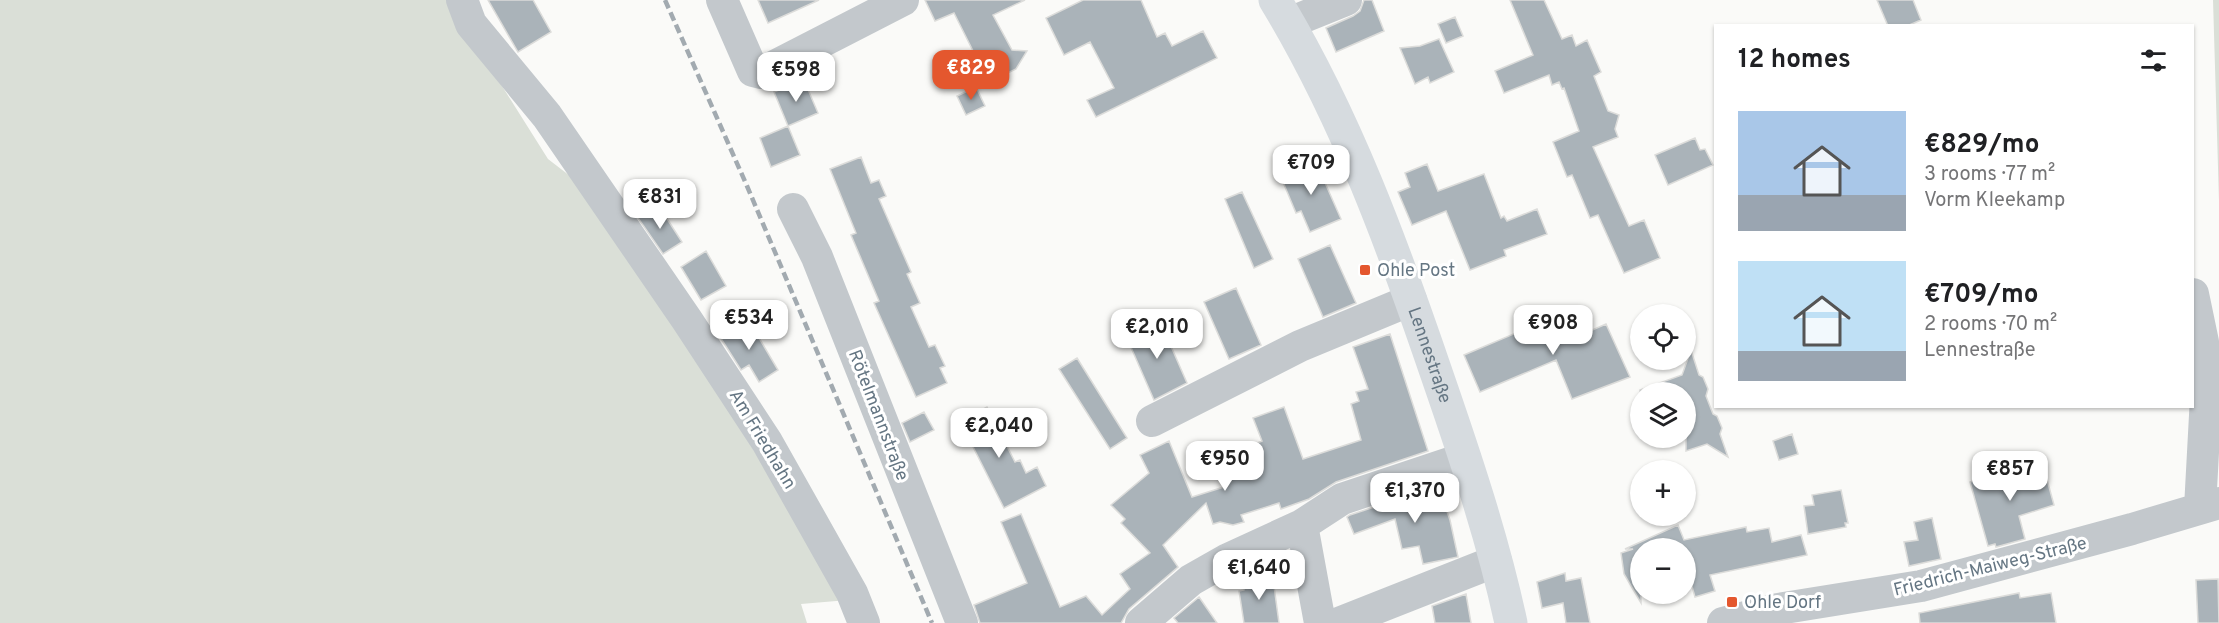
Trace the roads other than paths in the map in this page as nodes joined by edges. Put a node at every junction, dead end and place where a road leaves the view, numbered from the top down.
1 (462, 0) edge
2 (722, 0) edge
3 (903, 0) edge
4 (1346, 0) edge
5 (1282, 12) edge
6 (793, 209) dead end
7 (2194, 299) edge
8 (1411, 300) junction
9 (1152, 421) dead end
10 (1465, 458) junction
11 (2209, 506) edge
12 (1302, 525) junction
13 (1496, 561) junction
14 (1792, 615) edge
15 (864, 623) edge
16 (962, 623) edge
17 (1141, 623) edge
18 (1320, 623) edge
19 (1339, 623) edge
20 (1511, 623) edge
21 (1723, 623) edge

1 - 15 street, Am Friedhahn
2 - 3 street
4 - 5 street
5 - 8 main road, Lennestraße
6 - 16 street, Rötelmannstraße
7 - 11 street
8 - 9 street
8 - 10 main road, Lennestraße
10 - 12 street
10 - 13 main road, Lennestraße
11 - 14 street, Friedrich-Maiweg-Straße
12 - 17 street
12 - 18 street
13 - 19 street
13 - 20 main road, Lennestraße
14 - 21 street, Friedrich-Maiweg-Straße

